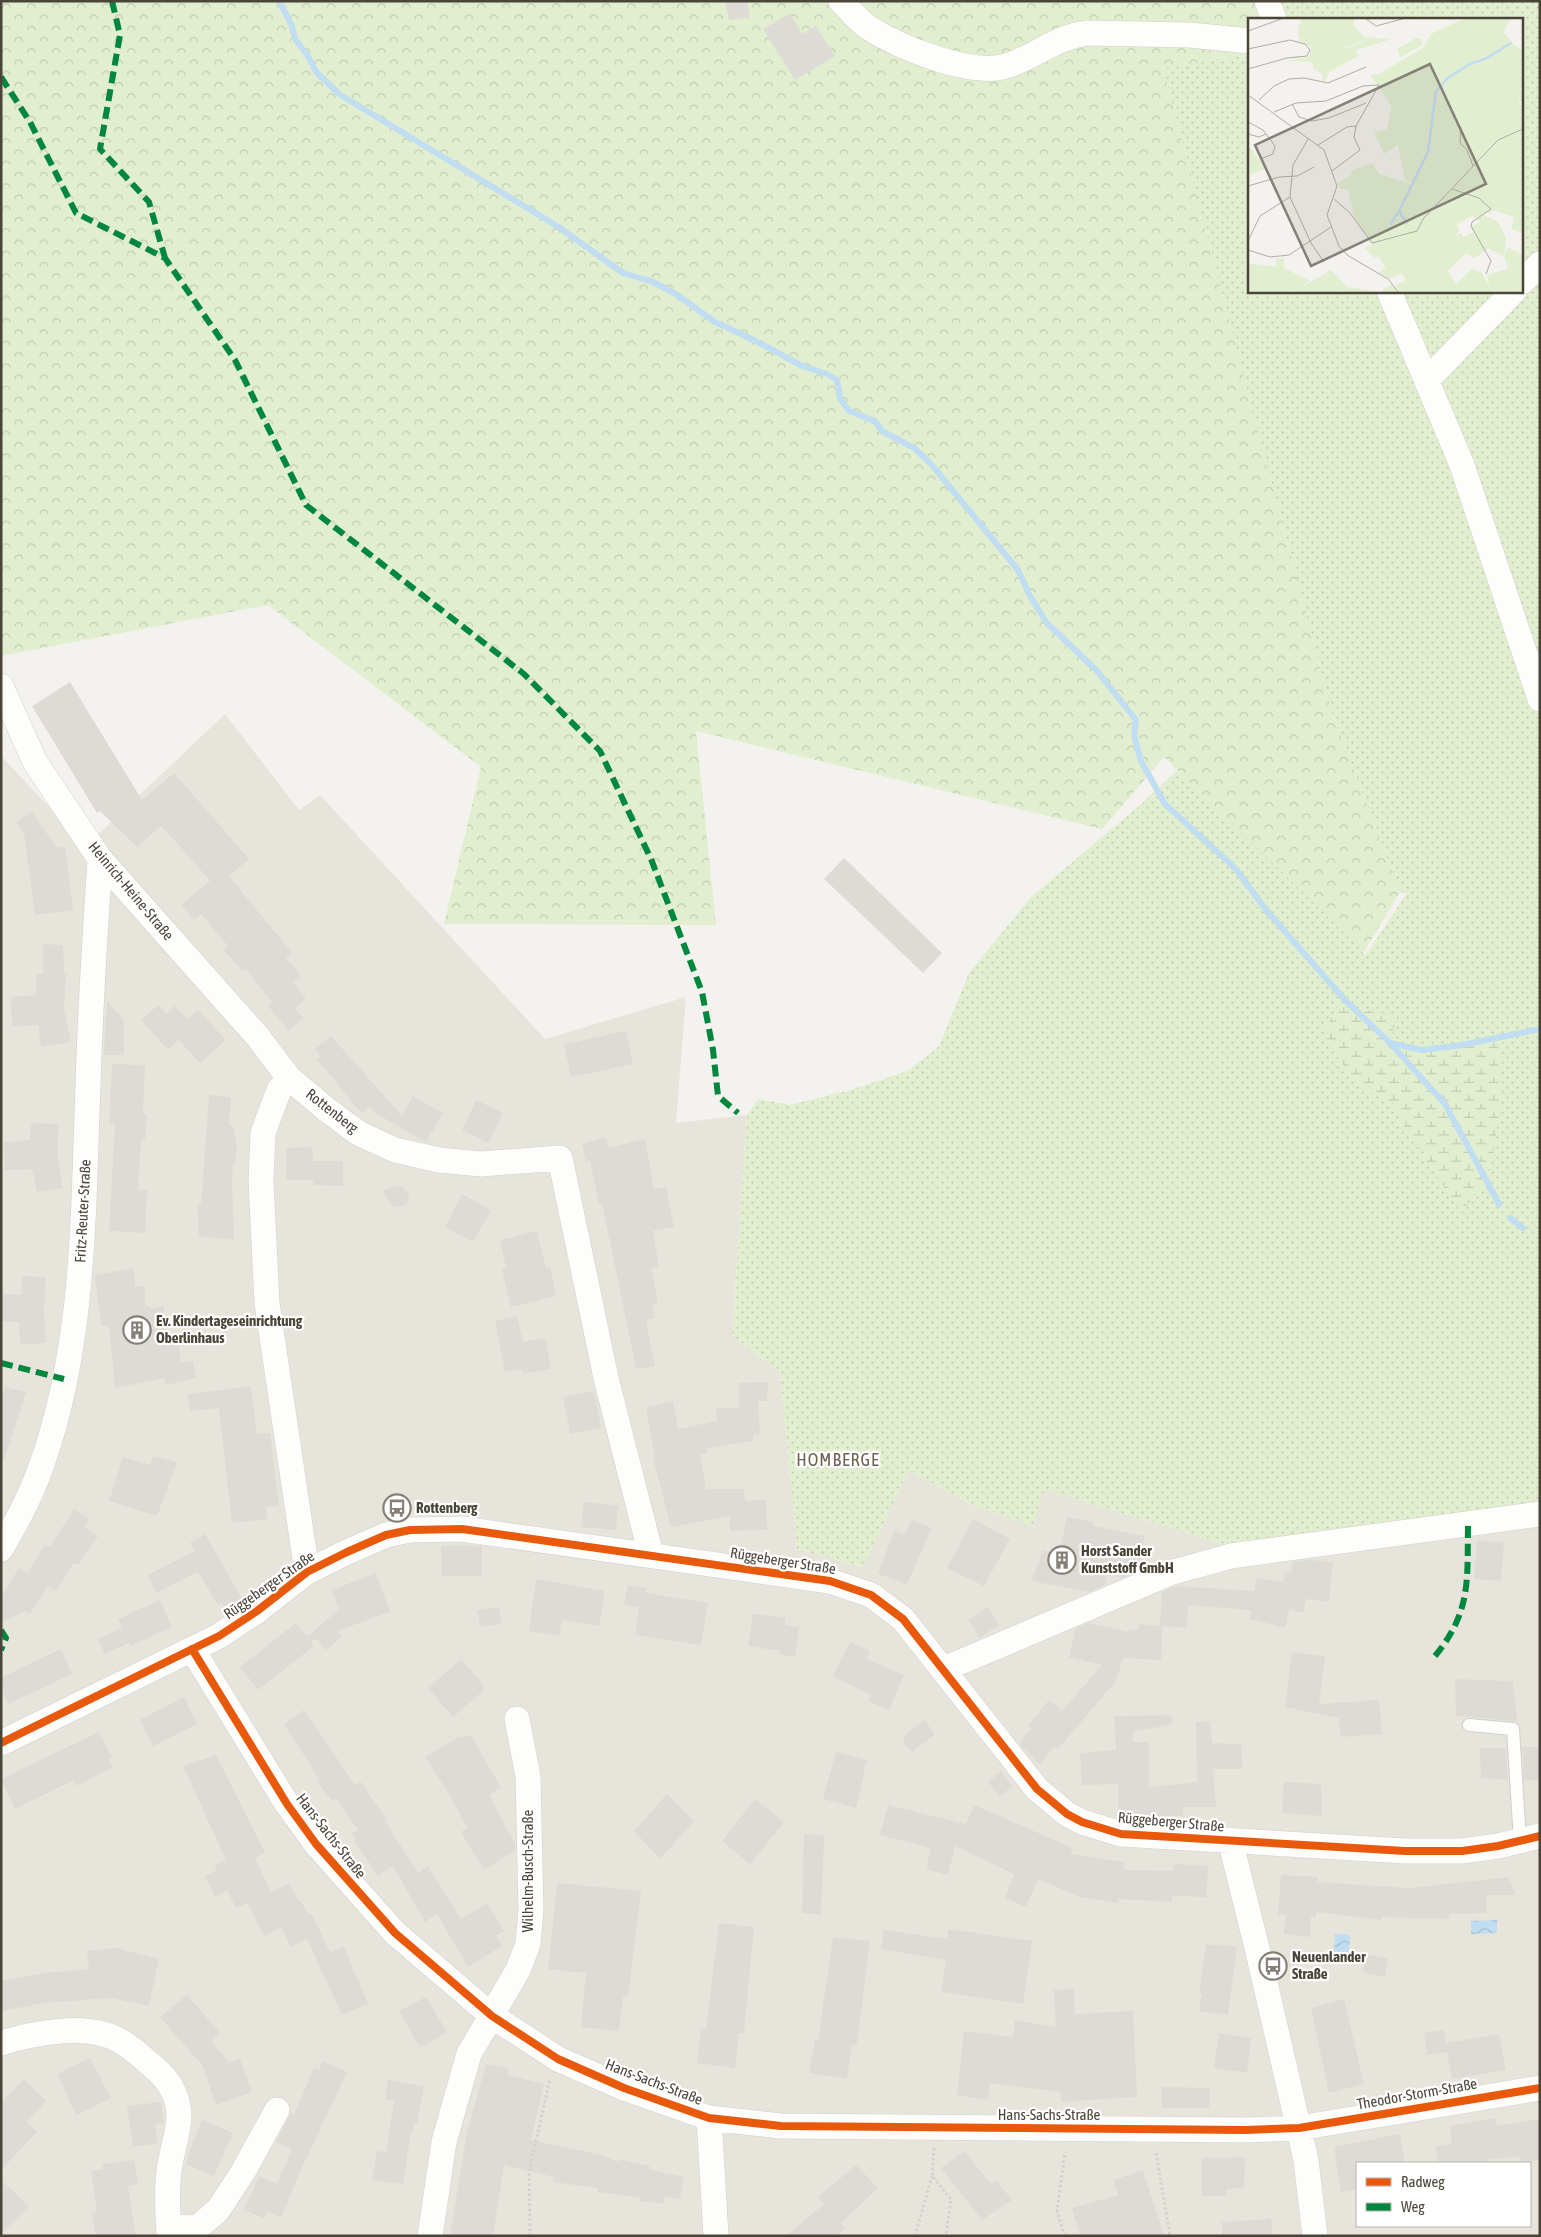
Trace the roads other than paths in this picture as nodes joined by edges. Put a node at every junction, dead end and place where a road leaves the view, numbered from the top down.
1 (841, 1) edge
2 (1267, 1) edge
3 (1274, 18) edge
4 (1248, 41) edge
5 (1540, 264) edge
6 (1524, 280) edge
7 (1389, 292) edge
8 (1513, 292) edge
9 (1427, 380) junction
10 (1, 686) edge
11 (1540, 699) edge
12 (100, 859) junction
13 (290, 1078) junction
14 (1540, 1514) edge
15 (1, 1549) edge
16 (651, 1555) junction
17 (307, 1572) junction
18 (192, 1648) junction
19 (944, 1669) junction
20 (517, 1719) dead end
21 (1469, 1725) dead end
22 (1, 1743) edge
23 (1530, 1838) edge
24 (1230, 1840) junction
25 (492, 2016) junction
26 (1, 2043) edge
27 (1540, 2088) edge
28 (277, 2110) dead end
29 (710, 2118) junction
30 (1299, 2128) junction
31 (169, 2232) edge
32 (430, 2236) edge
33 (716, 2236) edge
34 (1315, 2236) edge

1 - 4 street
2 - 3 street
5 - 6 street
7 - 9 street
8 - 9 street
9 - 11 street
10 - 12 street, Heinrich-Heine-Straße
12 - 13 street, Heinrich-Heine-Straße
12 - 15 street, Fritz-Reuter-Straße
13 - 16 street, Rottenberg
13 - 17 street
14 - 19 street
16 - 17 street, Rüggeberger Straße
16 - 19 street, Rüggeberger Straße
17 - 18 street, Rüggeberger Straße
18 - 22 street, Rüggeberger Straße
18 - 25 street, Hans-Sachs-Straße
19 - 24 street, Rüggeberger Straße
20 - 25 street, Wilhelm-Busch-Straße
21 - 23 lane, Rüggeberger Straße
23 - 24 street, Rüggeberger Straße
24 - 30 street
25 - 29 street, Hans-Sachs-Straße
25 - 32 street, Wilhelm-Busch-Straße
26 - 31 street
27 - 30 street, Theodor-Storm-Straße
28 - 31 street
29 - 30 street, Hans-Sachs-Straße
29 - 33 street
30 - 34 street

